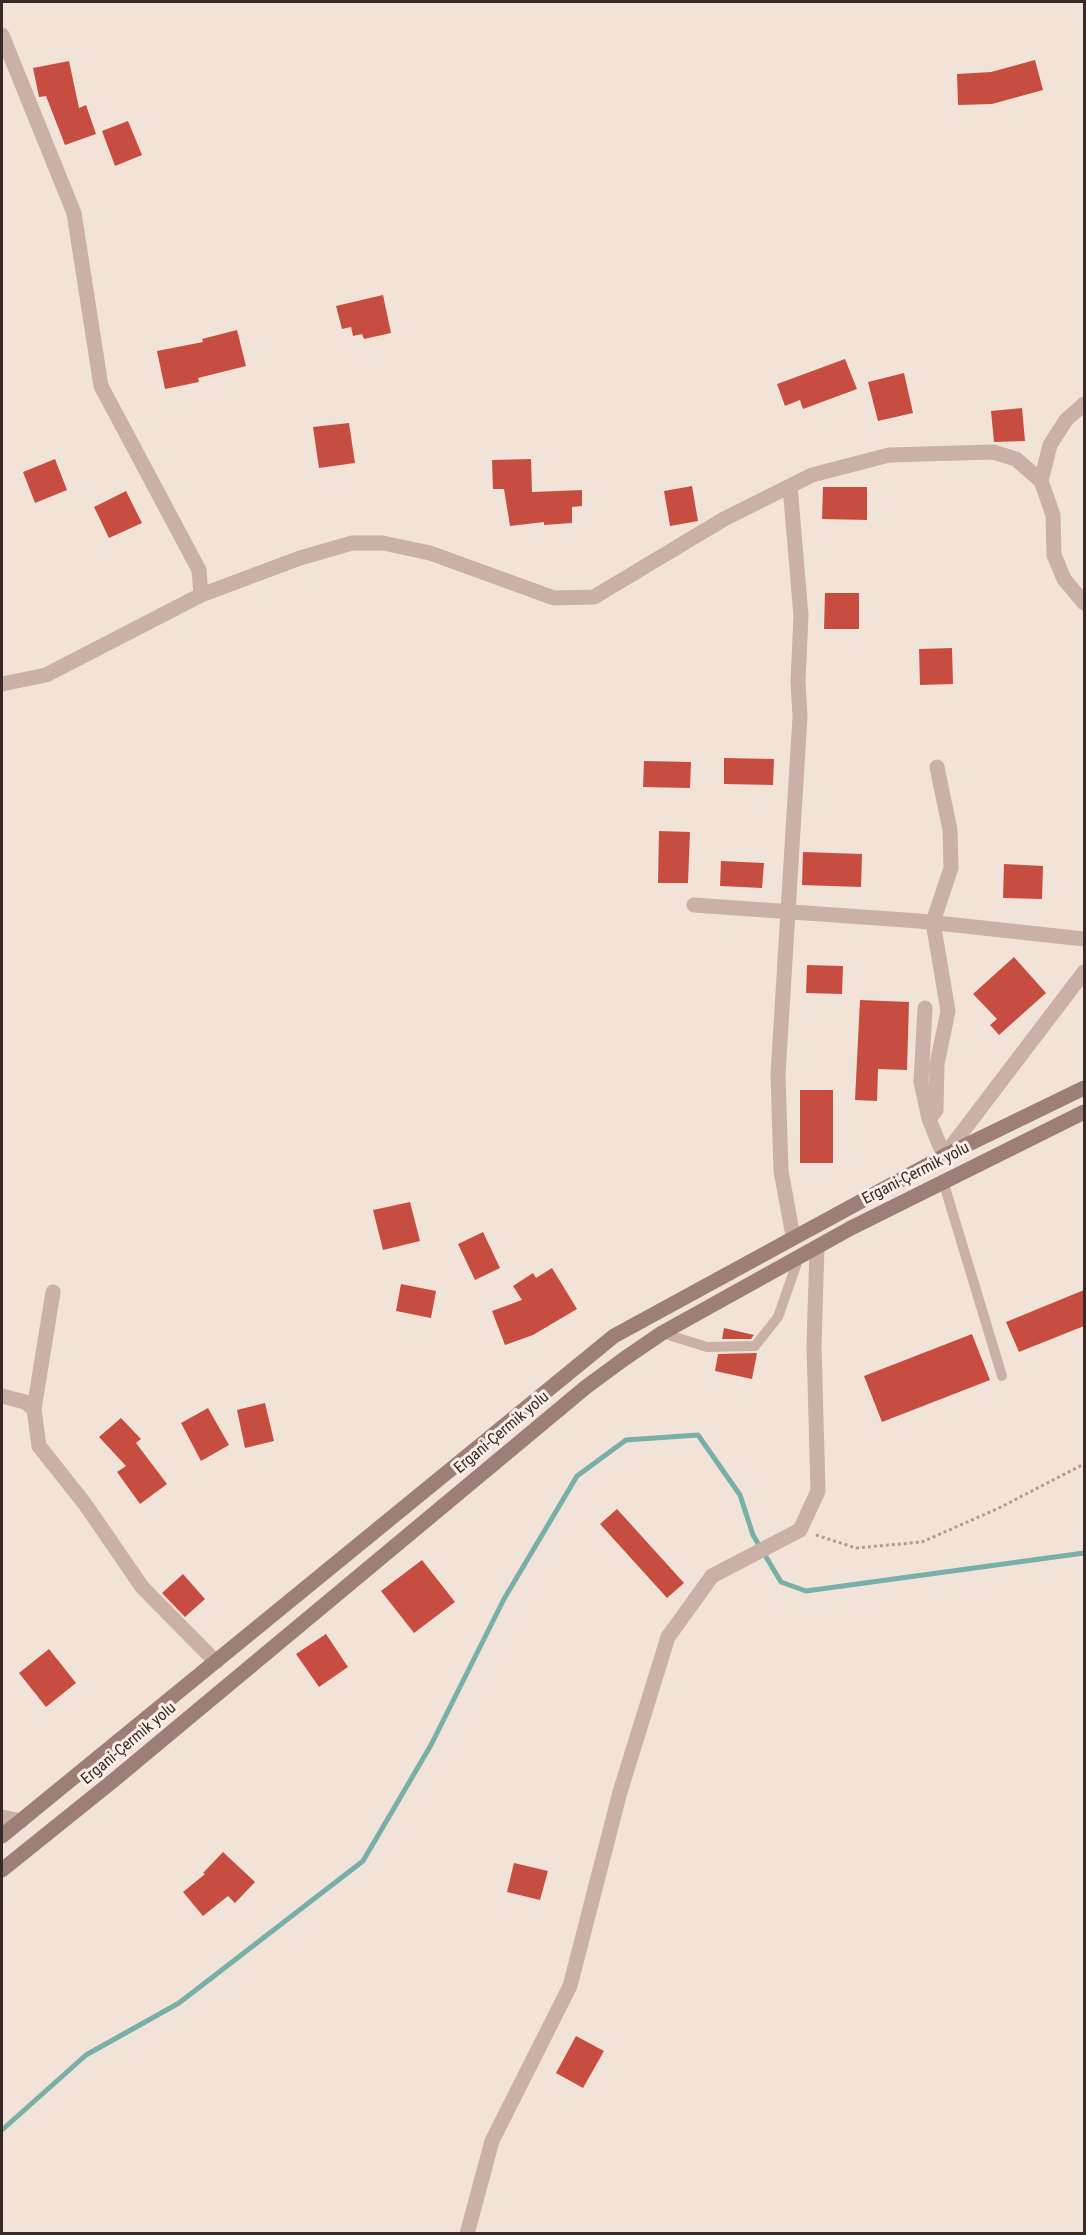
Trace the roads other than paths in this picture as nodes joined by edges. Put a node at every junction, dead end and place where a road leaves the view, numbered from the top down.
1 (2, 36) edge
2 (1084, 404) edge
3 (1041, 482) junction
4 (790, 486) junction
5 (201, 595) junction
6 (1084, 603) edge
7 (2, 684) edge
8 (937, 767) dead end
9 (694, 905) dead end
10 (788, 913) junction
11 (933, 922) junction
12 (1084, 939) edge
13 (1084, 972) edge
14 (925, 1008) dead end
15 (1084, 1088) edge
16 (1084, 1112) edge
17 (929, 1119) junction
18 (944, 1155) junction
19 (943, 1180) junction
20 (793, 1236) junction
21 (817, 1247) junction
22 (799, 1257) junction
23 (53, 1292) dead end
24 (662, 1333) junction
25 (1002, 1376) dead end
26 (2, 1396) edge
27 (34, 1409) junction
28 (216, 1662) junction
29 (2, 1817) edge
30 (21, 1821) junction
31 (2, 1836) edge
32 (2, 1870) edge
33 (467, 2234) edge

1 - 5 street
2 - 3 street
3 - 4 street
3 - 6 street
4 - 5 street
4 - 10 street
5 - 7 street
8 - 11 street
9 - 10 street
10 - 11 street
10 - 20 street
11 - 12 street
11 - 17 street
13 - 18 street
14 - 17 street
15 - 18 main road, Ergani-Çermik yolu
16 - 19 main road, Ergani-Çermik yolu
17 - 18 street
18 - 20 main road, Ergani-Çermik yolu
19 - 21 main road, Ergani-Çermik yolu
19 - 25 lane
20 - 28 main road, Ergani-Çermik yolu
21 - 22 main road, Ergani-Çermik yolu
21 - 33 street
22 - 24 main road, Ergani-Çermik yolu
22 - 24 lane
23 - 27 street
24 - 32 main road, Ergani-Çermik yolu
26 - 27 street
27 - 28 street
28 - 30 main road, Ergani-Çermik yolu
29 - 30 street
30 - 31 main road, Ergani-Çermik yolu

